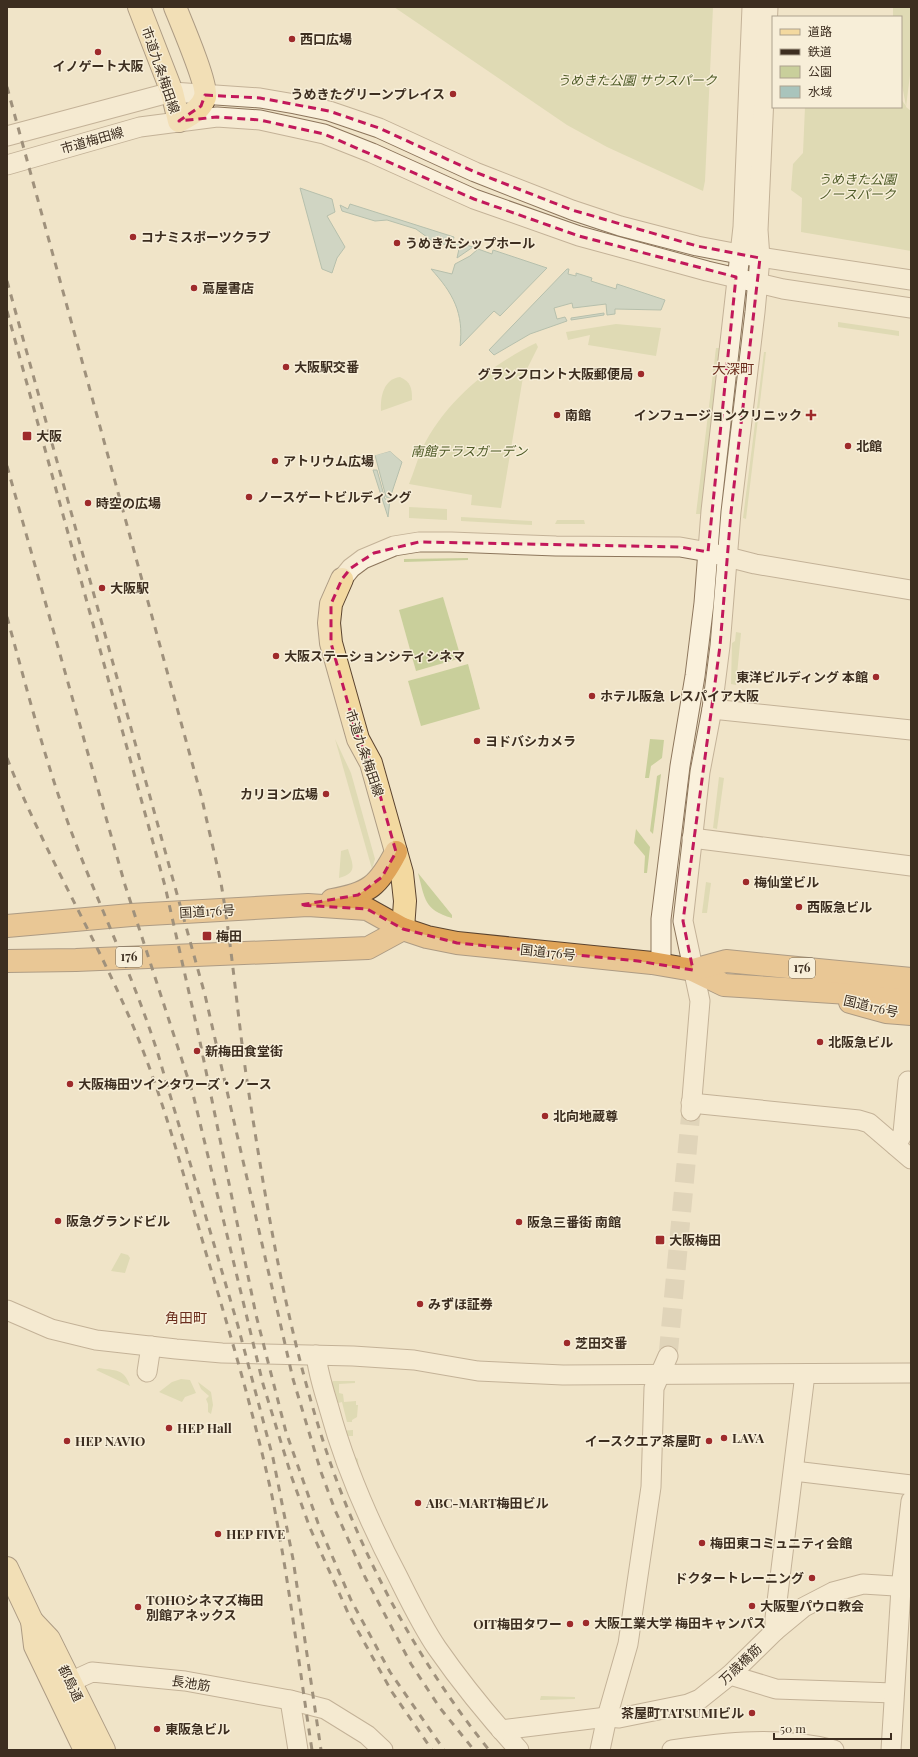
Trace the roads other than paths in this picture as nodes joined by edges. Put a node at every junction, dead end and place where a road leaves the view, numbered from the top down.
1 (140, 7) edge
2 (175, 7) edge
3 (752, 7) edge
4 (768, 7) edge
5 (172, 92) junction
6 (205, 95) junction
7 (179, 121) junction
8 (7, 136) edge
9 (7, 165) edge
10 (739, 254) junction
11 (760, 258) junction
12 (736, 277) junction
13 (911, 280) edge
14 (757, 282) junction
15 (911, 308) edge
16 (708, 552) junction
17 (727, 557) junction
18 (342, 579) joint
19 (911, 590) edge
20 (712, 709) junction
21 (911, 730) edge
22 (692, 838) junction
23 (396, 852) junction
24 (911, 866) edge
25 (300, 905) junction
26 (7, 926) edge
27 (403, 929) junction
28 (7, 961) edge
29 (661, 964) junction
30 (694, 970) junction
31 (911, 979) edge
32 (808, 991) junction
33 (911, 997) edge
34 (911, 1014) edge
35 (908, 1081) dead end
36 (896, 1146) junction
37 (911, 1159) edge
38 (7, 1310) edge
39 (151, 1346) junction
40 (316, 1355) junction
41 (668, 1356) tunnel mouth
42 (147, 1372) dead end
43 (911, 1373) edge
44 (661, 1374) junction
45 (805, 1374) junction
46 (794, 1470) junction
47 (911, 1485) edge
48 (911, 1501) edge
49 (7, 1568) edge
50 (906, 1587) edge
51 (775, 1630) junction
52 (730, 1675) junction
53 (63, 1685) junction
54 (894, 1693) junction
55 (290, 1700) junction
56 (606, 1718) junction
57 (501, 1730) junction
58 (85, 1750) edge
59 (104, 1750) edge
60 (298, 1750) edge
61 (383, 1750) edge
62 (519, 1750) edge
63 (600, 1750) edge
64 (672, 1750) edge
65 (834, 1750) edge
66 (891, 1750) edge

1 - 5 main road, 市道九条梅田線
2 - 6 main road
3 - 10 street
4 - 11 street
5 - 6 street
5 - 7 main road, 市道九条梅田線
5 - 8 street, 市道梅田線
6 - 7 main road, 市道九条梅田線
6 - 10 street
7 - 9 street, 市道梅田線
7 - 12 street, 市道梅田線
10 - 11 street
10 - 12 street
11 - 13 street
11 - 14 street
12 - 14 street, 市道梅田線
12 - 16 street
14 - 15 street, 市道梅田線
14 - 17 street
16 - 17 street
16 - 18 street
16 - 29 street
17 - 19 street
17 - 20 street
18 - 23 main road, 市道九条梅田線
20 - 21 street
20 - 22 street
22 - 24 street
22 - 30 street
23 - 25 highway
23 - 27 main road, 市道九条梅田線
25 - 26 highway, 国道176号 / 176
25 - 27 highway, 国道176号 / 176
27 - 28 highway, 176
27 - 29 highway, 国道176号 / 176
29 - 30 highway, 国道176号 / 176
30 - 31 highway, 国道176号 / 176
30 - 32 highway, 国道176号 / 176
30 - 36 street
32 - 33 highway, 国道176号 / 176
32 - 34 highway, 国道176号 / 176
35 - 36 street
36 - 37 street
38 - 39 street
39 - 40 street
39 - 42 street
40 - 44 street
40 - 57 street
41 - 44 street
43 - 45 street
44 - 45 street
44 - 56 street
45 - 46 street
46 - 47 street
46 - 51 street
48 - 50 street
49 - 53 main road, 都島通
50 - 51 street, 万歳橋筋
50 - 54 street
51 - 52 street, 万歳橋筋
52 - 54 street
52 - 56 street, 万歳橋筋
53 - 55 street, 長池筋
53 - 58 main road, 都島通
53 - 59 main road, 都島通
54 - 66 street
55 - 60 street
55 - 61 street, 長池筋
56 - 57 street, 万歳橋筋
56 - 63 street
57 - 62 street
64 - 65 street

